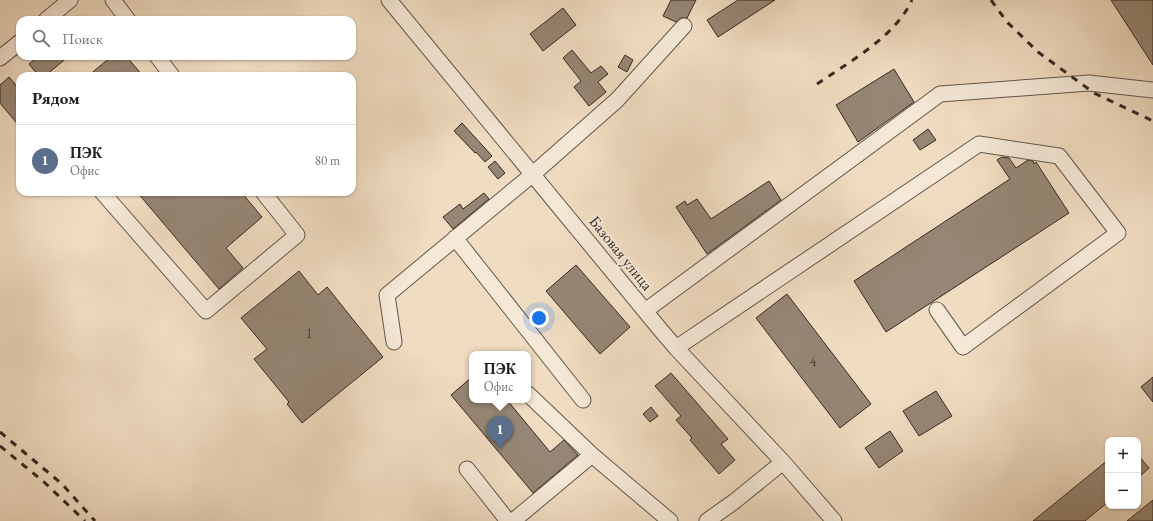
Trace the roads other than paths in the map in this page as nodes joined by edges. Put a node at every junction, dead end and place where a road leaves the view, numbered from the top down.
1 (70, 0) edge
2 (113, 0) edge
3 (390, 0) edge
4 (51, 16) edge
5 (125, 16) edge
6 (684, 26) dead end
7 (16, 45) edge
8 (0, 58) edge
9 (160, 60) edge
10 (169, 72) edge
11 (1153, 90) edge
12 (533, 174) junction
13 (105, 196) edge
14 (266, 196) edge
15 (455, 238) junction
16 (937, 310) dead end
17 (645, 311) junction
18 (394, 342) dead end
19 (676, 348) junction
20 (531, 397) edge
21 (583, 400) dead end
22 (592, 455) junction
23 (783, 462) junction
24 (467, 469) dead end
25 (711, 520) edge
26 (508, 521) edge
27 (513, 521) edge
28 (670, 521) edge
29 (834, 521) edge

1 - 4 street
2 - 5 street
3 - 12 street, Базовая улица
6 - 12 street
7 - 8 street
9 - 10 street
11 - 17 street
12 - 15 street
12 - 17 street, Базовая улица
13 - 14 street
15 - 18 street
15 - 21 street
16 - 19 street
17 - 19 street, Базовая улица
19 - 23 street, Базовая улица
20 - 22 street
22 - 27 street
22 - 28 street
23 - 25 street
23 - 29 street, Базовая улица
24 - 26 street

